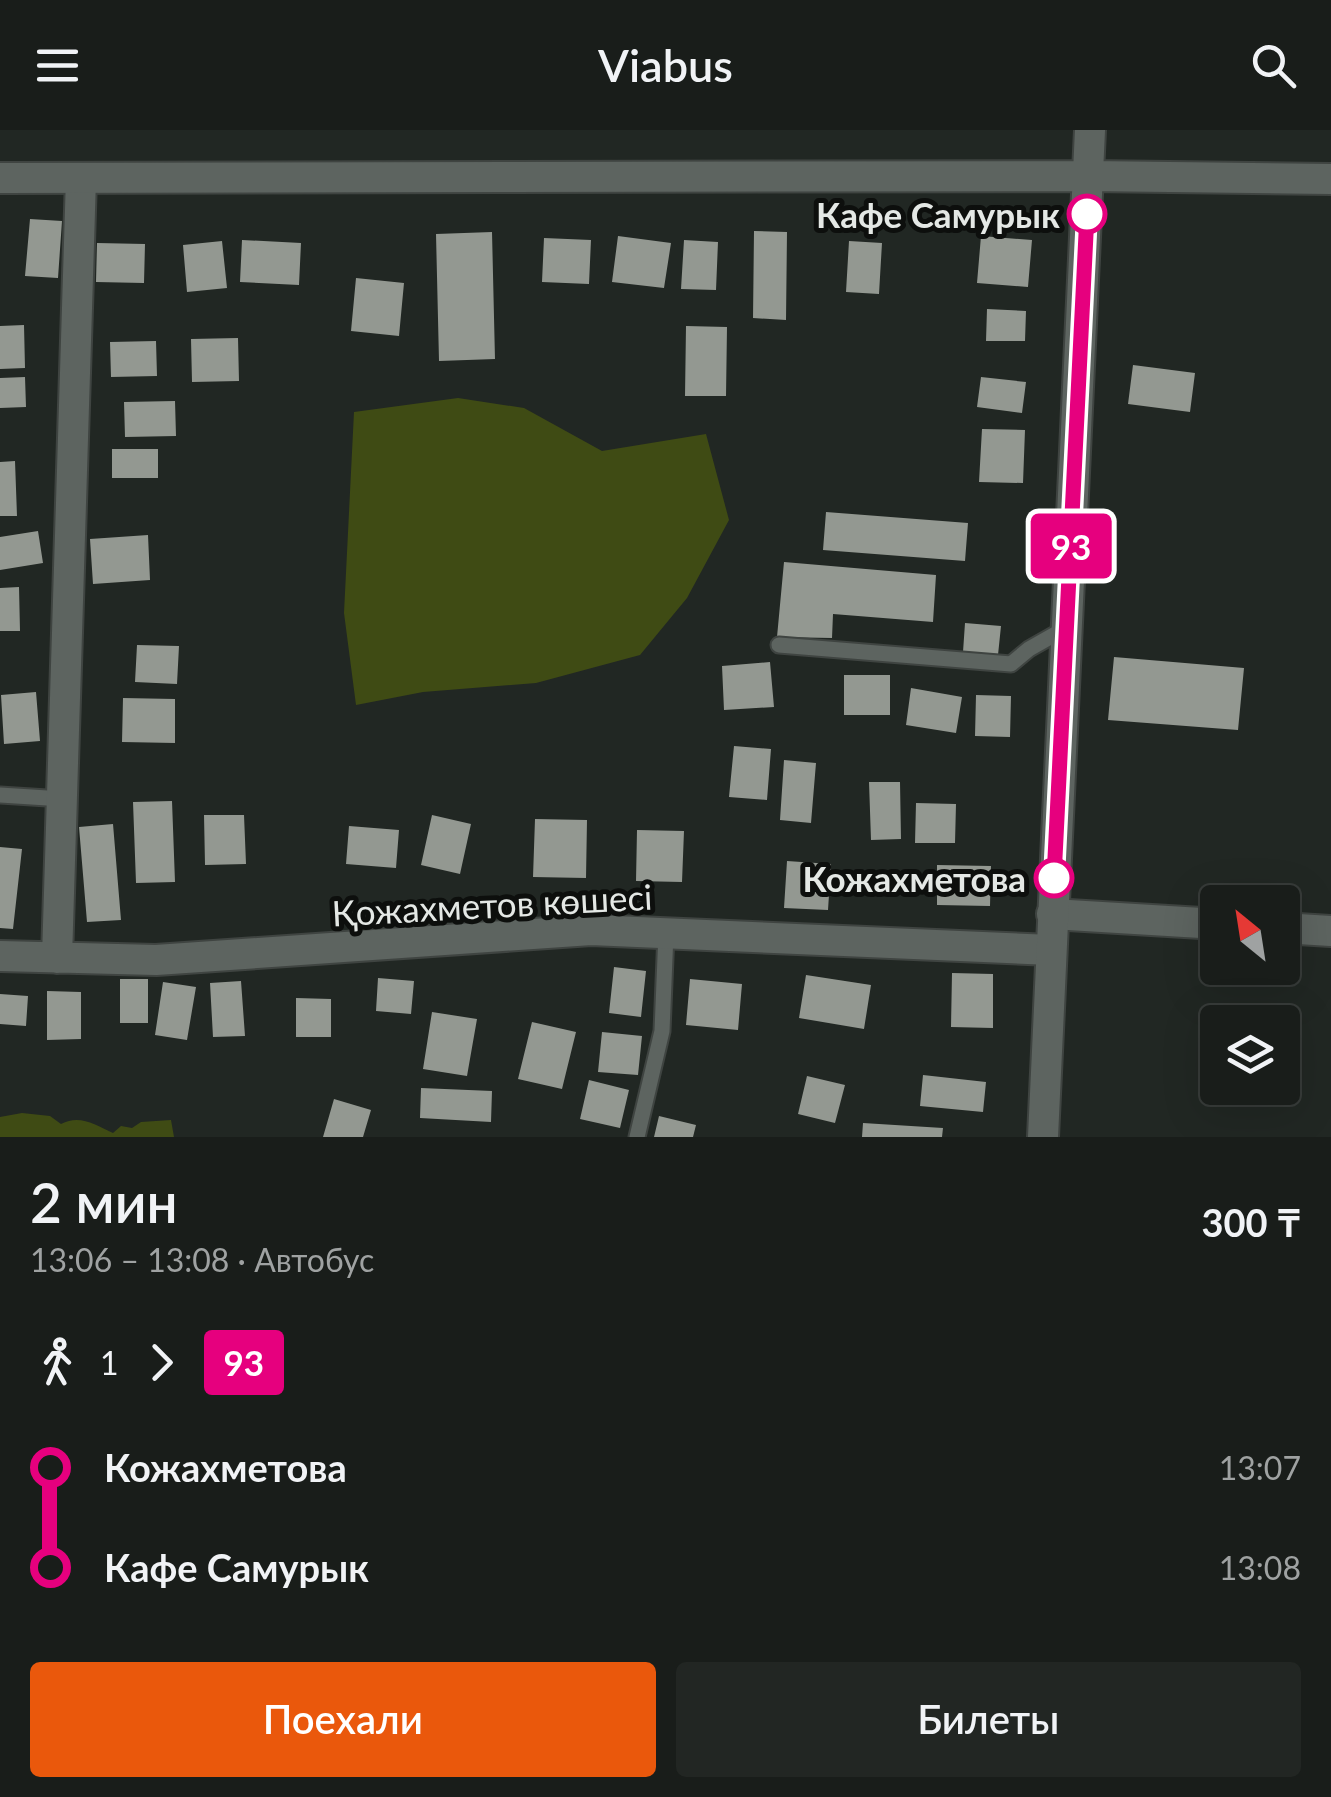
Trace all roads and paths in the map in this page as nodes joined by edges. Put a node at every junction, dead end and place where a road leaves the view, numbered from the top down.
1 (1090, 130) edge
2 (1089, 176) junction
3 (0, 178) edge
4 (80, 178) junction
5 (1331, 179) edge
6 (1066, 628) junction
7 (779, 646) dead end
8 (0, 795) edge
9 (64, 799) junction
10 (1052, 914) junction
11 (1200, 923) edge
12 (1300, 929) edge
13 (1331, 931) edge
14 (666, 933) junction
15 (1050, 950) junction
16 (0, 956) edge
17 (57, 958) junction
18 (637, 1137) edge
19 (1043, 1137) edge

1 - 2 street
2 - 4 street
2 - 5 street
2 - 6 street
3 - 4 street
4 - 9 street
6 - 7 lane
6 - 10 street
8 - 9 lane
9 - 17 street
10 - 11 street
10 - 15 street
12 - 13 street
14 - 15 street, Қожахметов көшесі
14 - 17 street, Қожахметов көшесі
14 - 18 lane
15 - 19 street
16 - 17 street, Қожахметов көшесі

